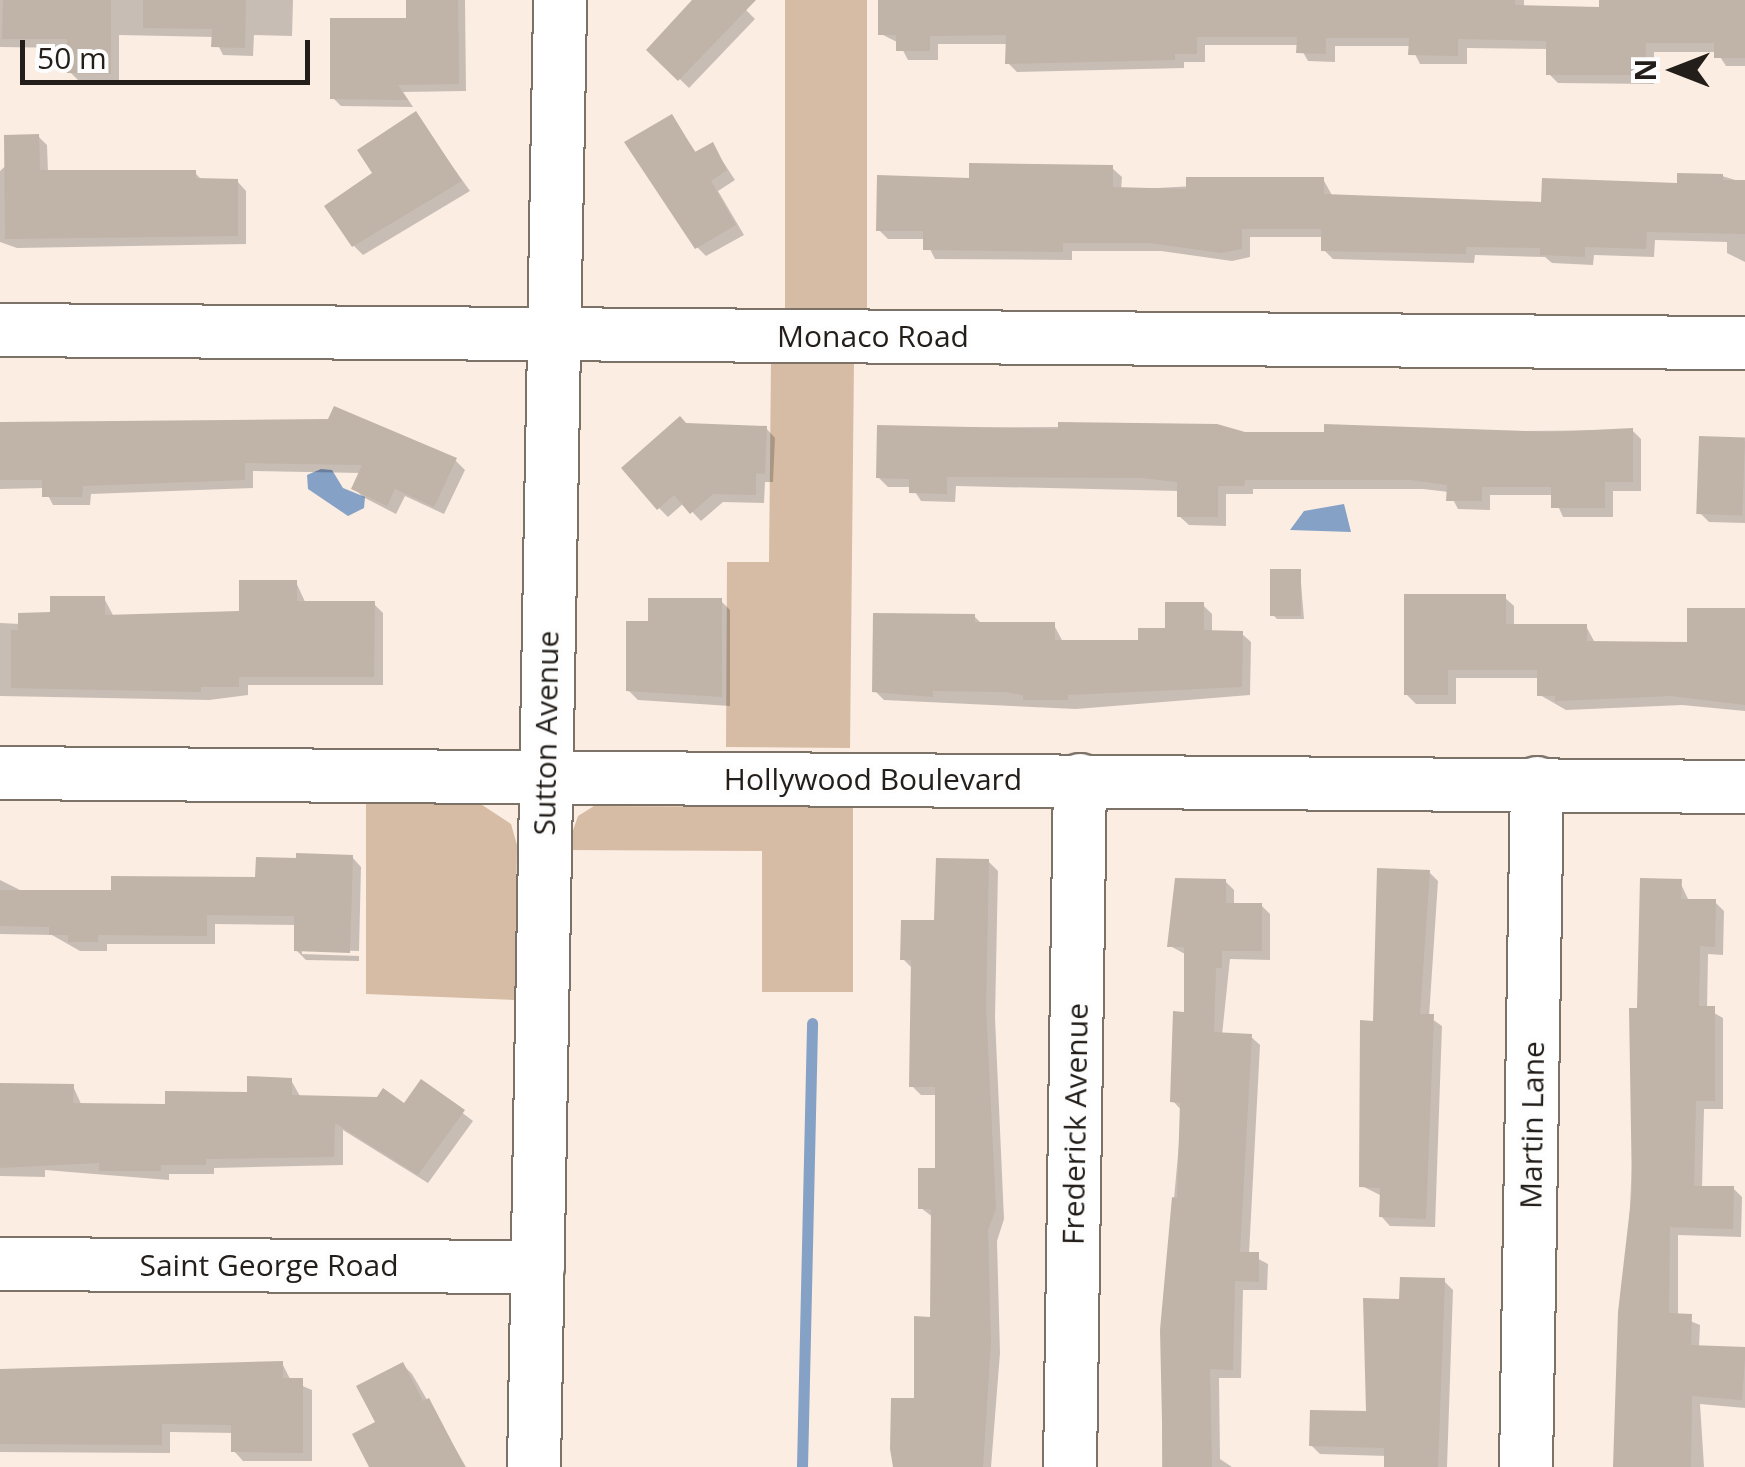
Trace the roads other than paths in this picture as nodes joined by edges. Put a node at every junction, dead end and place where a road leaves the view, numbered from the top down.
1 (560, 0) edge
2 (0, 330) edge
3 (555, 333) junction
4 (1745, 343) edge
5 (0, 773) edge
6 (544, 777) junction
7 (1080, 780) junction
8 (1537, 783) junction
9 (1745, 787) edge
10 (0, 1264) edge
11 (538, 1267) junction
12 (534, 1467) edge
13 (1070, 1467) edge
14 (1526, 1467) edge

1 - 3 street, Sutton Avenue
2 - 3 street, Monaco Road
3 - 4 street, Monaco Road
3 - 6 street, Sutton Avenue
5 - 6 street, Hollywood Boulevard
6 - 7 street, Hollywood Boulevard
6 - 11 street, Sutton Avenue
7 - 8 street, Hollywood Boulevard
7 - 13 street, Frederick Avenue
8 - 9 street, Hollywood Boulevard
8 - 14 street, Martin Lane
10 - 11 street, Saint George Road
11 - 12 street, Sutton Avenue

